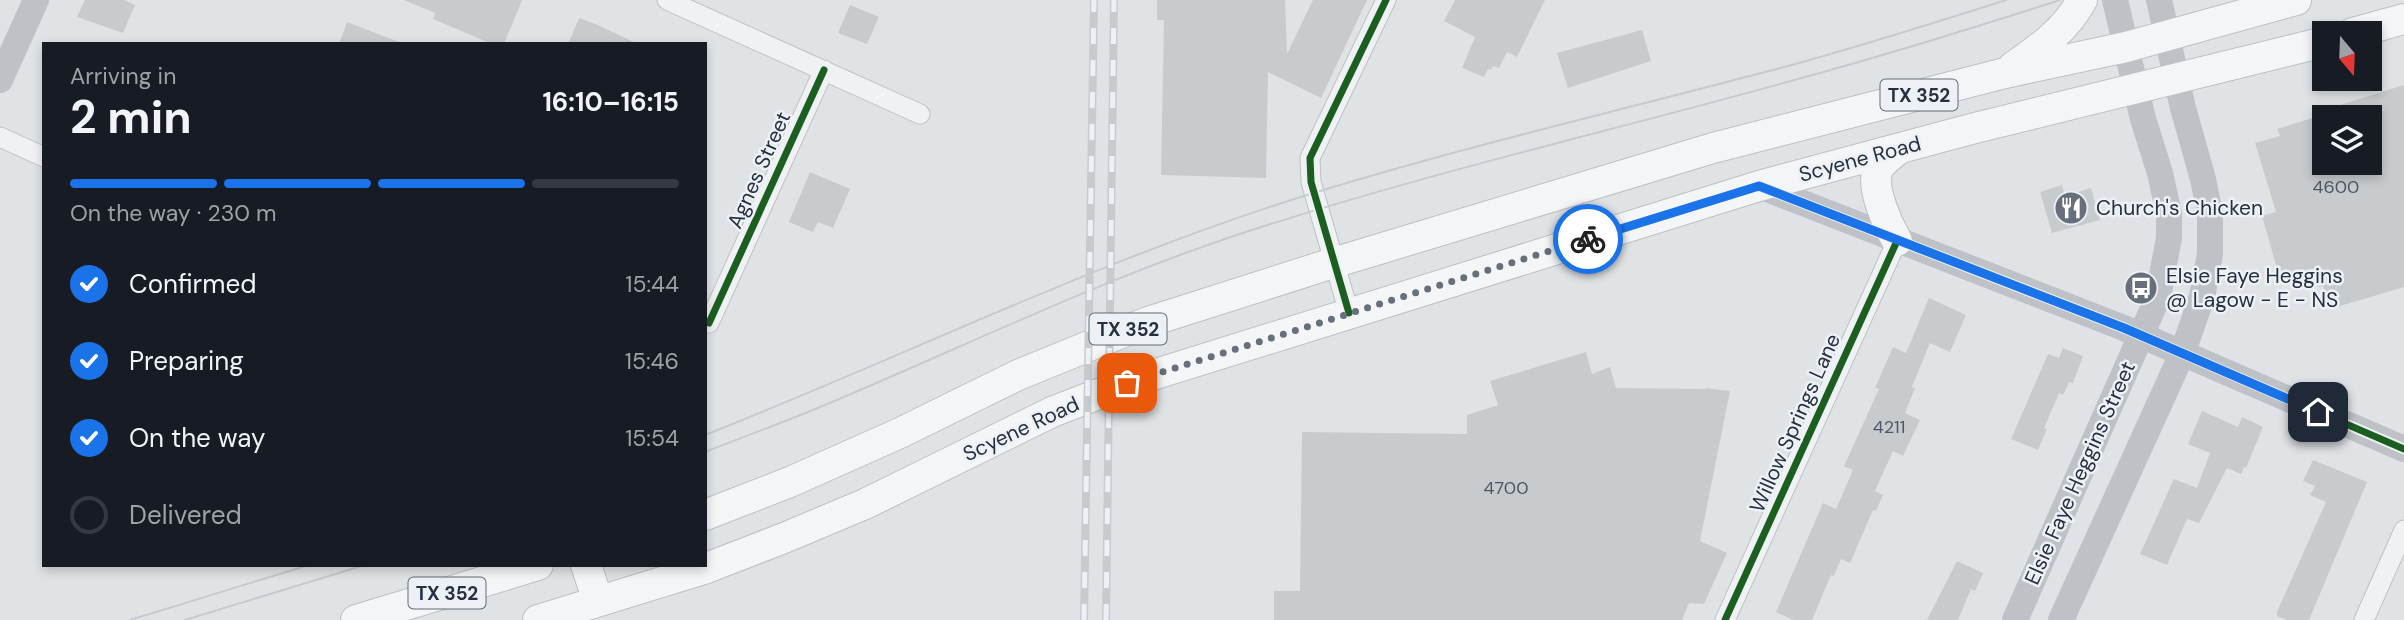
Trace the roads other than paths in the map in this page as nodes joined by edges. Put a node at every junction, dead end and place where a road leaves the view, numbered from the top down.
1 (36, 0) edge
2 (667, 0) edge
3 (1386, 0) edge
4 (2082, 0) edge
5 (2115, 0) edge
6 (2159, 0) edge
7 (2296, 0) edge
8 (695, 6) edge
9 (2404, 19) edge
10 (2382, 25) edge
11 (2167, 36) junction
12 (2312, 45) edge
13 (2126, 47) junction
14 (824, 70) junction
15 (2005, 73) junction
16 (2177, 79) junction
17 (0, 80) edge
18 (2136, 88) junction
19 (920, 114) dead end
20 (0, 137) edge
21 (1900, 148) junction
22 (42, 156) edge
23 (1759, 186) junction
24 (1897, 241) junction
25 (1333, 263) junction
26 (1349, 313) junction
27 (709, 323) dead end
28 (2141, 335) junction
29 (2182, 354) junction
30 (2404, 450) edge
31 (707, 514) edge
32 (2404, 530) edge
33 (531, 567) edge
34 (587, 567) edge
35 (598, 601) junction
36 (356, 620) edge
37 (538, 620) edge
38 (1725, 620) edge
39 (2015, 620) edge
40 (2060, 620) edge
41 (2364, 620) edge

1 - 17 main road
2 - 8 street
3 - 25 street
4 - 15 main road
5 - 13 main road, Elsie Faye Heggins Street
6 - 11 main road, Elsie Faye Heggins Street
7 - 11 main road, TX 352
8 - 14 street
9 - 10 main road
11 - 13 main road, TX 352
11 - 16 main road, Elsie Faye Heggins Street
12 - 16 main road, Scyene Road / TX 352
13 - 15 main road, TX 352
13 - 18 main road, Elsie Faye Heggins Street
14 - 19 street
14 - 27 street, Agnes Street
15 - 25 main road, TX 352
16 - 18 main road, Scyene Road / TX 352
16 - 29 main road, Elsie Faye Heggins Street
18 - 21 main road, Scyene Road / TX 352
18 - 28 main road, Elsie Faye Heggins Street
20 - 22 street
21 - 23 main road, Scyene Road / TX 352
21 - 24 main road
23 - 24 main road
23 - 26 main road, Scyene Road / TX 352
24 - 28 main road
24 - 38 street, Willow Springs Lane
25 - 26 street
25 - 31 main road, TX 352
26 - 35 main road, Scyene Road / TX 352
28 - 29 main road
28 - 39 main road, Elsie Faye Heggins Street
29 - 30 main road
29 - 40 main road, Elsie Faye Heggins Street
32 - 41 street
33 - 36 main road, TX 352
34 - 35 main road
35 - 37 main road, Scyene Road / TX 352

